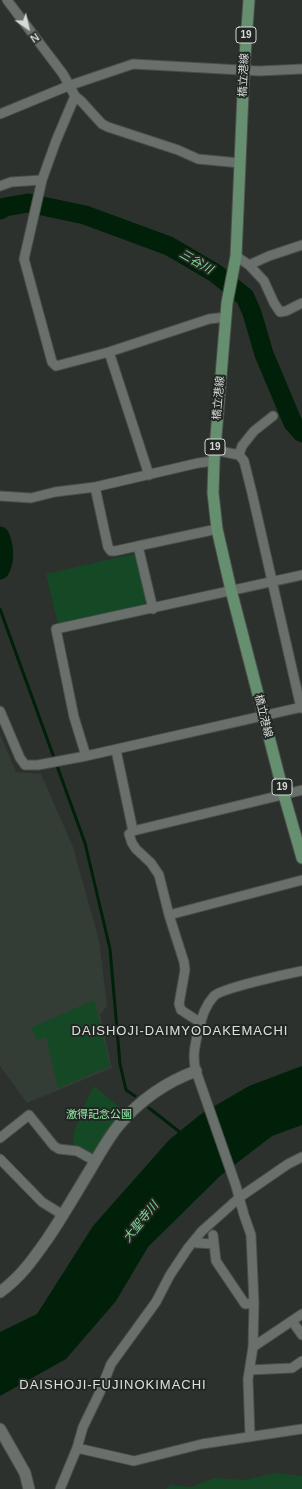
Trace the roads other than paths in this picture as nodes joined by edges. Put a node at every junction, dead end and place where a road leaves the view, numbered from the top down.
1 (7, 0) edge
2 (249, 0) edge
3 (302, 69) edge
4 (244, 70) junction
5 (68, 86) junction
6 (75, 96) junction
7 (0, 114) edge
8 (240, 163) junction
9 (42, 182) junction
10 (0, 186) edge
11 (302, 246) edge
12 (235, 261) junction
13 (249, 265) junction
14 (302, 302) edge
15 (226, 318) junction
16 (109, 352) junction
17 (273, 416) dead end
18 (239, 455) junction
19 (214, 456) junction
20 (149, 475) junction
21 (95, 488) junction
22 (3, 496) edge
23 (217, 529) junction
24 (138, 546) junction
25 (302, 575) edge
26 (272, 582) junction
27 (231, 590) junction
28 (153, 609) junction
29 (301, 708) edge
30 (0, 711) edge
31 (263, 715) junction
32 (116, 750) junction
33 (83, 757) junction
34 (302, 790) edge
35 (284, 795) junction
36 (133, 831) junction
37 (302, 858) edge
38 (302, 880) edge
39 (169, 915) junction
40 (302, 971) edge
41 (201, 1023) junction
42 (196, 1071) junction
43 (0, 1138) edge
44 (302, 1157) edge
45 (0, 1159) edge
46 (95, 1161) junction
47 (240, 1197) junction
48 (63, 1215) junction
49 (194, 1241) junction
50 (0, 1292) edge
51 (254, 1303) junction
52 (302, 1314) edge
53 (292, 1322) junction
54 (302, 1335) edge
55 (253, 1347) junction
56 (302, 1361) edge
57 (250, 1370) junction
58 (302, 1429) edge
59 (2, 1430) edge
60 (250, 1436) junction
61 (77, 1448) junction
62 (29, 1489) edge
63 (60, 1489) edge

1 - 5 street
2 - 4 main road, 橋立港線 / 19
3 - 4 street
4 - 5 street
4 - 8 main road, 橋立港線 / 19
5 - 6 street
5 - 7 street
6 - 8 street
6 - 9 street
8 - 12 main road, 橋立港線 / 19
9 - 10 street
9 - 16 street
11 - 13 street
12 - 13 street
12 - 15 main road, 橋立港線 / 19
13 - 14 street
15 - 16 street
15 - 19 main road, 橋立港線 / 19
16 - 20 street
17 - 18 street
18 - 19 street
18 - 26 street
19 - 20 street
19 - 23 main road, 橋立港線 / 19
20 - 21 street
21 - 22 street
21 - 24 street
23 - 24 street
23 - 27 main road, 橋立港線 / 19
24 - 28 street
25 - 26 street
26 - 27 street
26 - 29 street
27 - 28 street
27 - 31 main road, 橋立港線 / 19
28 - 33 street
29 - 31 street
30 - 33 street
31 - 32 street
31 - 35 main road, 橋立港線 / 19
32 - 33 street
32 - 36 street
34 - 35 street
35 - 36 street
35 - 37 main road, 橋立港線 / 19
36 - 39 street
38 - 39 street
39 - 41 street
40 - 41 street
41 - 42 street
42 - 46 street
42 - 47 street
43 - 46 street
44 - 47 street
45 - 48 street
46 - 48 street
47 - 49 street
47 - 51 street
48 - 50 street
49 - 51 street
49 - 61 street
51 - 55 street
52 - 53 street
53 - 54 street
53 - 55 street
55 - 57 street
56 - 57 street
57 - 60 street
58 - 60 street
59 - 62 street
60 - 61 street
61 - 63 street

